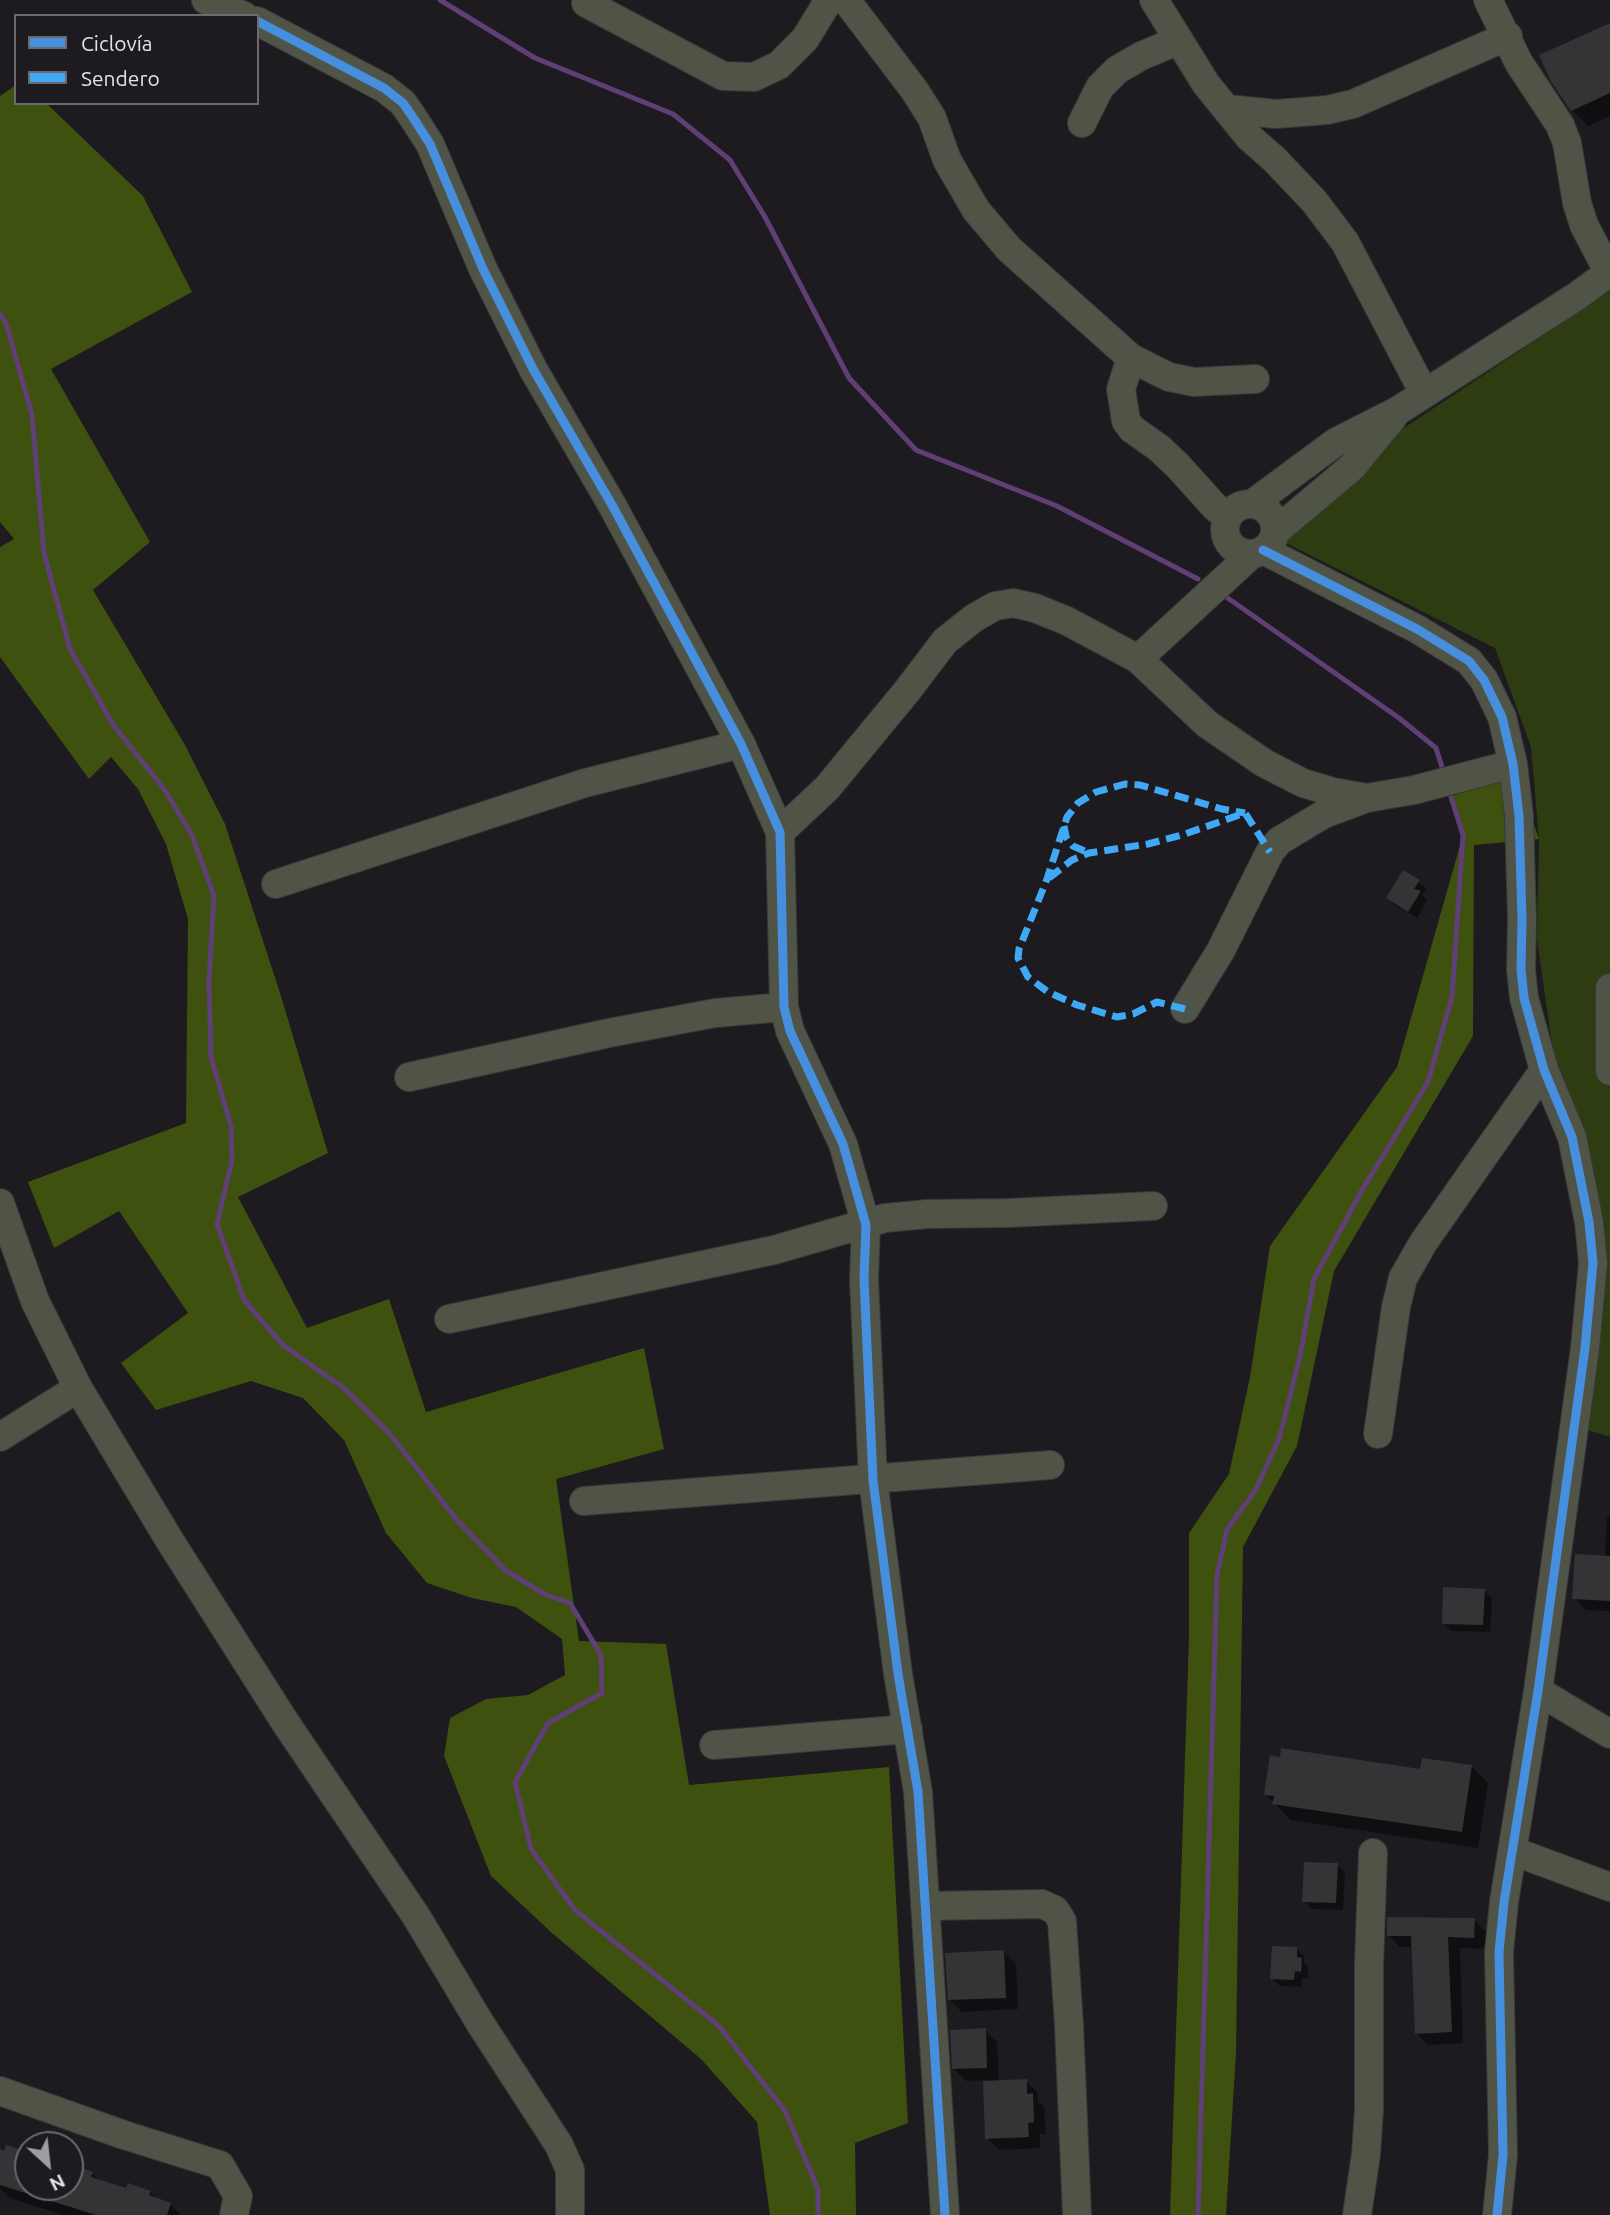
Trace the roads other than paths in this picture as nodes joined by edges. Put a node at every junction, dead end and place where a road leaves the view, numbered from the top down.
1 (206, 0) edge
2 (829, 0) edge
3 (846, 0) edge
4 (1154, 0) edge
5 (1488, 0) edge
6 (586, 3) dead end
7 (239, 14) edge
8 (259, 23) edge
9 (1508, 36) junction
10 (1178, 40) junction
11 (1227, 109) junction
12 (1082, 123) dead end
13 (1609, 273) edge
14 (1131, 358) junction
15 (1255, 379) dead end
16 (1424, 393) junction
17 (1399, 410) junction
18 (1240, 510) junction
19 (1264, 545) junction
20 (1138, 659) junction
21 (741, 744) junction
22 (1513, 764) junction
23 (1367, 798) junction
24 (780, 832) junction
25 (276, 884) dead end
26 (1610, 988) edge
27 (784, 1007) junction
28 (1185, 1009) dead end
29 (1544, 1070) junction
30 (1610, 1070) edge
31 (409, 1077) dead end
32 (0, 1203) edge
33 (1153, 1206) dead end
34 (866, 1225) junction
35 (449, 1319) dead end
36 (78, 1388) junction
37 (1378, 1434) dead end
38 (0, 1437) edge
39 (1049, 1465) dead end
40 (873, 1480) junction
41 (584, 1501) dead end
42 (1538, 1691) junction
43 (908, 1729) junction
44 (1610, 1734) edge
45 (714, 1745) dead end
46 (1513, 1851) junction
47 (1373, 1853) dead end
48 (1610, 1887) edge
49 (925, 1906) junction
50 (0, 2091) edge
51 (234, 2215) edge
52 (570, 2215) edge
53 (945, 2215) edge
54 (1077, 2215) edge
55 (1357, 2215) edge
56 (1497, 2215) edge

1 - 7 street
2 - 6 street
3 - 14 street
4 - 10 street
5 - 9 street
8 - 21 street
9 - 11 street
9 - 13 street
10 - 11 street
10 - 12 street
11 - 16 street
13 - 16 street
14 - 15 street
14 - 18 street
16 - 17 street
17 - 18 street
17 - 19 street
18 - 19 street
18 - 19 street
19 - 20 street
19 - 22 street
20 - 23 street
20 - 24 street
21 - 24 street
21 - 25 street
22 - 23 street
22 - 29 street
23 - 28 street
24 - 27 street
26 - 30 street
27 - 31 street
27 - 34 street
29 - 37 street
29 - 42 street
32 - 36 street
33 - 34 street
34 - 35 street
34 - 40 street
36 - 38 street
36 - 52 street
39 - 40 street
40 - 41 street
40 - 43 street
42 - 44 street
42 - 46 street
43 - 45 street
43 - 49 street
46 - 48 street
46 - 56 street
47 - 55 street
49 - 53 street
49 - 54 street
50 - 51 street

